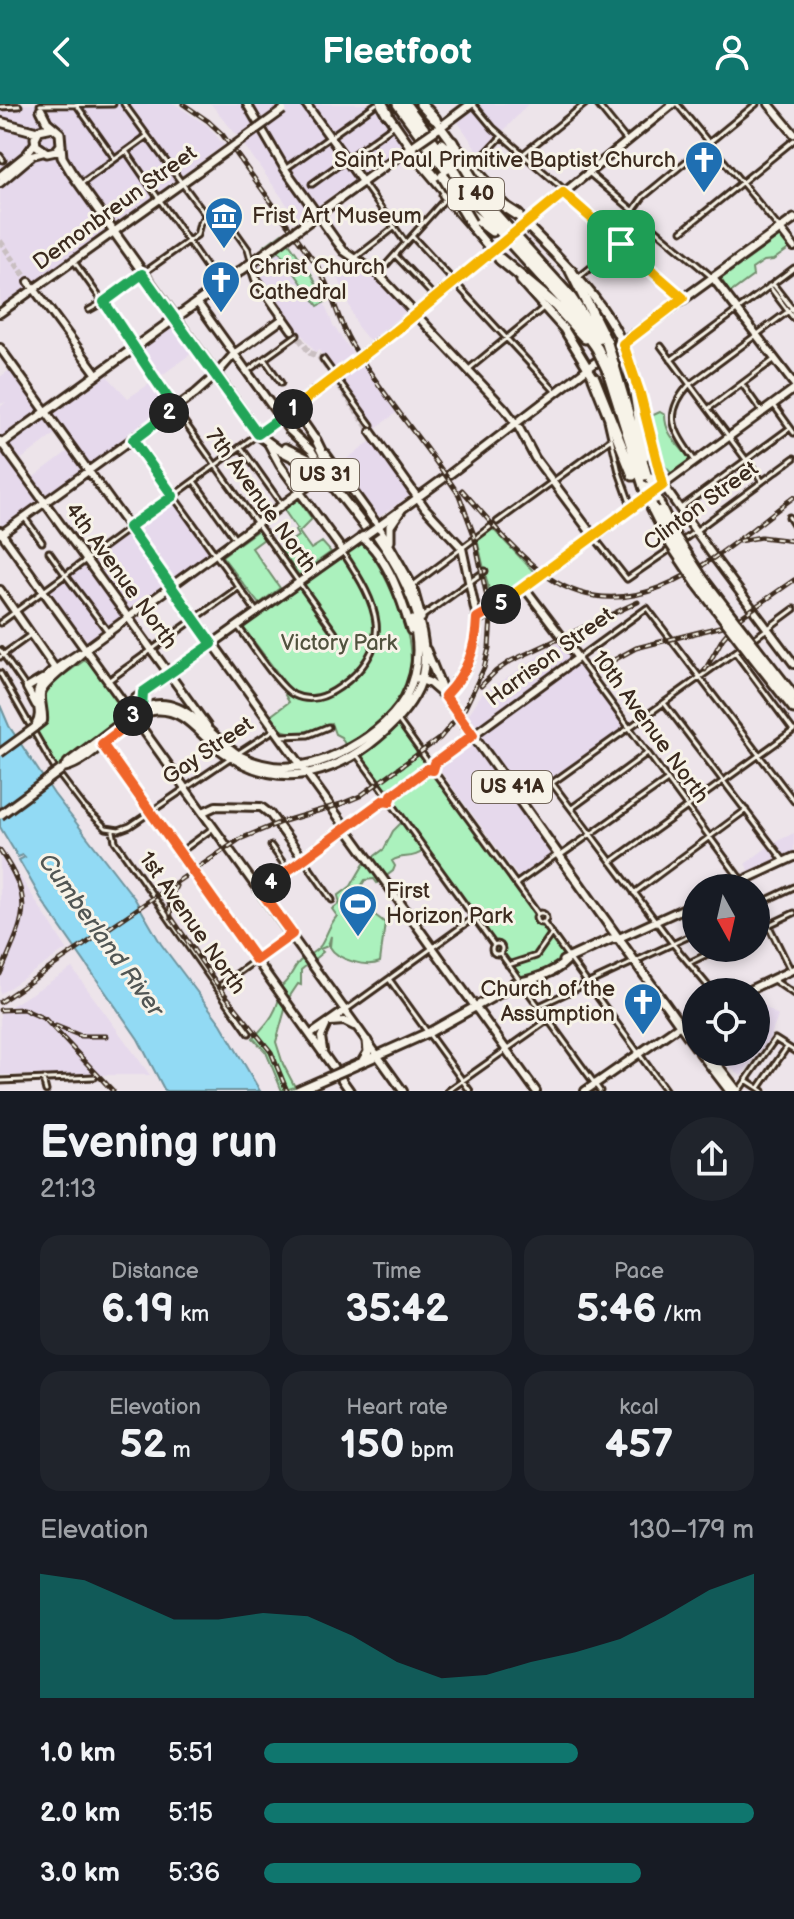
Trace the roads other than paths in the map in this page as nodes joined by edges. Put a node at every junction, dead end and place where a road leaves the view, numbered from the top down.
1 (76, 104) edge
2 (113, 104) edge
3 (124, 104) edge
4 (247, 104) edge
5 (291, 104) edge
6 (306, 104) edge
7 (395, 104) edge
8 (407, 104) edge
9 (423, 104) edge
10 (472, 104) edge
11 (585, 104) edge
12 (597, 104) edge
13 (675, 104) edge
14 (756, 104) edge
15 (769, 104) edge
16 (19, 106) dead end
17 (381, 106) edge
18 (0, 107) edge
19 (40, 107) edge
20 (0, 124) edge
21 (394, 125) junction
22 (438, 125) junction
23 (53, 127) junction
24 (37, 136) junction
25 (147, 136) junction
26 (502, 136) junction
27 (794, 137) edge
28 (330, 138) junction
29 (627, 141) junction
30 (452, 142) junction
31 (709, 143) junction
32 (61, 145) junction
33 (412, 147) junction
34 (126, 151) junction
35 (47, 153) junction
36 (523, 154) junction
37 (418, 158) junction
38 (115, 159) junction
39 (345, 159) junction
40 (473, 167) junction
41 (285, 169) junction
42 (71, 172) junction
43 (588, 172) junction
44 (0, 176) edge
45 (0, 183) edge
46 (182, 183) junction
47 (363, 183) junction
48 (742, 183) junction
49 (312, 184) dead end
50 (80, 185) junction
51 (563, 193) junction
52 (446, 198) junction
53 (159, 199) junction
54 (633, 211) junction
55 (318, 213) junction
56 (518, 215) junction
57 (206, 216) junction
58 (794, 219) edge
59 (646, 223) junction
60 (523, 226) junction
61 (395, 227) junction
62 (780, 229) junction
63 (682, 231) dead end
64 (113, 232) junction
65 (477, 233) junction
66 (412, 236) junction
67 (187, 242) junction
68 (406, 243) junction
69 (621, 244) junction
70 (794, 247) edge
71 (497, 252) junction
72 (395, 255) junction
73 (355, 258) junction
74 (73, 260) junction
75 (251, 264) junction
76 (794, 268) edge
77 (142, 274) junction
78 (378, 274) junction
79 (574, 274) junction
80 (713, 278) junction
81 (549, 279) junction
82 (32, 285) junction
83 (771, 285) junction
84 (219, 286) junction
85 (431, 293) dead end
86 (683, 298) junction
87 (104, 302) junction
88 (197, 302) junction
89 (544, 306) junction
90 (792, 309) edge
91 (89, 310) dead end
92 (738, 310) junction
93 (0, 313) edge
94 (174, 318) junction
95 (284, 318) junction
96 (794, 319) edge
97 (295, 332) joint
98 (757, 334) junction
99 (507, 338) junction
100 (623, 344) junction
101 (599, 346) junction
102 (661, 346) dead end
103 (0, 348) edge
104 (134, 348) junction
105 (234, 354) junction
106 (264, 359) junction
107 (323, 359) dead end
108 (775, 359) junction
109 (671, 360) junction
110 (588, 368) junction
111 (631, 368) junction
112 (250, 369) dead end
113 (469, 369) junction
114 (611, 369) junction
115 (96, 373) junction
116 (215, 376) junction
117 (335, 376) junction
118 (594, 378) junction
119 (281, 383) dead end
120 (742, 384) junction
121 (689, 385) junction
122 (794, 386) edge
123 (557, 392) junction
124 (773, 404) junction
125 (175, 408) junction
126 (294, 409) junction
127 (708, 409) junction
128 (46, 412) junction
129 (762, 412) junction
130 (282, 418) junction
131 (516, 424) junction
132 (790, 428) junction
133 (371, 429) joint
134 (794, 433) edge
135 (258, 434) junction
136 (729, 437) junction
137 (133, 440) junction
138 (316, 440) junction
139 (610, 440) junction
140 (1, 443) edge
141 (268, 443) junction
142 (241, 447) junction
143 (794, 458) edge
144 (746, 459) junction
145 (695, 461) junction
146 (215, 465) junction
147 (89, 471) junction
148 (450, 474) dead end
149 (335, 479) junction
150 (443, 479) dead end
151 (552, 480) junction
152 (194, 481) junction
153 (762, 481) junction
154 (645, 483) junction
155 (663, 485) junction
156 (299, 493) junction
157 (173, 496) junction
158 (418, 498) junction
159 (45, 502) junction
160 (282, 505) junction
161 (654, 506) junction
162 (632, 508) junction
163 (679, 509) junction
164 (401, 510) junction
165 (24, 517) junction
166 (789, 517) dead end
167 (497, 522) dead end
168 (257, 524) junction
169 (794, 525) edge
170 (129, 527) junction
171 (490, 527) dead end
172 (371, 531) junction
173 (695, 531) junction
174 (1, 533) edge
175 (594, 537) junction
176 (669, 537) junction
177 (236, 540) junction
178 (42, 542) dead end
179 (462, 548) junction
180 (342, 550) junction
181 (394, 550) junction
182 (49, 552) dead end
183 (215, 555) junction
184 (87, 559) junction
185 (485, 571) dead end
186 (298, 581) junction
187 (470, 582) junction
188 (700, 582) junction
189 (172, 585) junction
190 (412, 586) junction
191 (524, 587) junction
192 (239, 588) junction
193 (0, 590) edge
194 (44, 591) junction
195 (419, 607) junction
196 (794, 609) edge
197 (432, 610) junction
198 (256, 611) junction
199 (16, 612) junction
200 (129, 617) junction
201 (421, 617) junction
202 (477, 618) junction
203 (195, 619) junction
204 (0, 623) edge
205 (237, 625) junction
206 (768, 628) junction
207 (109, 633) junction
208 (335, 633) dead end
209 (31, 634) junction
210 (422, 635) junction
211 (212, 644) junction
212 (153, 649) junction
213 (753, 649) junction
214 (86, 650) junction
215 (735, 652) junction
216 (1, 654) edge
217 (578, 658) junction
218 (95, 663) junction
219 (794, 664) edge
220 (59, 672) junction
221 (0, 673) edge
222 (170, 673) junction
223 (700, 677) junction
224 (46, 678) junction
225 (418, 678) junction
226 (108, 681) junction
227 (435, 686) junction
228 (27, 688) junction
229 (416, 691) junction
230 (143, 692) junction
231 (445, 696) junction
232 (794, 697) edge
233 (664, 703) junction
234 (40, 705) junction
235 (125, 706) junction
236 (142, 708) junction
237 (794, 708) edge
238 (190, 713) junction
239 (395, 716) junction
240 (134, 717) junction
241 (38, 722) junction
242 (328, 727) dead end
243 (630, 728) junction
244 (794, 730) edge
245 (276, 733) junction
246 (473, 735) junction
247 (102, 744) junction
248 (354, 750) junction
249 (0, 753) edge
250 (647, 753) junction
251 (758, 755) junction
252 (234, 756) junction
253 (431, 766) junction
254 (60, 769) junction
255 (303, 770) junction
256 (667, 780) junction
257 (723, 781) junction
258 (185, 787) junction
259 (388, 797) junction
260 (794, 801) edge
261 (195, 802) junction
262 (216, 806) junction
263 (687, 807) junction
264 (572, 808) junction
265 (746, 810) junction
266 (150, 812) junction
267 (203, 812) junction
268 (0, 815) edge
269 (214, 828) junction
270 (346, 828) junction
271 (113, 830) junction
272 (590, 834) junction
273 (709, 838) junction
274 (271, 846) dead end
275 (179, 853) junction
276 (560, 854) junction
277 (794, 857) edge
278 (304, 860) junction
279 (784, 861) junction
280 (611, 862) junction
281 (288, 870) junction
282 (737, 874) edge
283 (757, 874) edge
284 (516, 884) junction
285 (794, 887) edge
286 (260, 890) junction
287 (634, 893) junction
288 (770, 897) edge
289 (332, 900) dead end
290 (682, 909) edge
291 (794, 913) edge
292 (475, 917) junction
293 (656, 921) junction
294 (770, 925) joint
295 (552, 933) junction
296 (292, 934) junction
297 (619, 938) junction
298 (682, 940) edge
299 (673, 944) junction
300 (432, 948) junction
301 (571, 959) junction
302 (256, 960) junction
303 (634, 961) junction
304 (689, 963) joint
305 (508, 965) junction
306 (792, 970) edge
307 (701, 978) edge
308 (389, 979) junction
309 (772, 979) joint
310 (521, 982) junction
311 (589, 982) junction
312 (217, 988) junction
313 (794, 994) edge
314 (539, 1006) junction
315 (475, 1007) junction
316 (346, 1010) junction
317 (548, 1020) junction
318 (327, 1023) junction
319 (680, 1024) junction
320 (359, 1029) junction
321 (682, 1030) edge
322 (249, 1033) dead end
323 (428, 1033) junction
324 (310, 1035) junction
325 (367, 1041) junction
326 (787, 1047) junction
327 (506, 1050) junction
328 (794, 1051) edge
329 (638, 1052) junction
330 (378, 1056) junction
331 (326, 1057) junction
332 (361, 1063) junction
333 (711, 1066) edge
334 (718, 1066) edge
335 (95, 1077) dead end
336 (43, 1079) junction
337 (746, 1080) junction
338 (0, 1081) edge
339 (462, 1081) junction
340 (595, 1084) junction
341 (761, 1090) edge
342 (46, 1091) edge
343 (297, 1091) edge
344 (350, 1091) edge
345 (403, 1091) edge
346 (448, 1091) edge
347 (470, 1091) edge
348 (536, 1091) edge
349 (585, 1091) edge
350 (600, 1091) edge
351 (666, 1091) edge
352 (730, 1091) edge
353 (738, 1091) edge

1 - 2 street
1 - 19 street
1 - 38 street
3 - 25 street
4 - 41 street
5 - 46 street, Demonbreun Street, bridge
6 - 28 street
7 - 65 highway, bridge
7 - 81 highway, I 40
8 - 56 highway
8 - 81 highway, I 40
9 - 22 highway
10 - 22 main road
10 - 26 street
11 - 36 street
12 - 29 street
13 - 29 street
13 - 31 street
14 - 31 street
15 - 27 street
16 - 18 street
17 - 21 main road
17 - 28 street
19 - 23 main road, US 31
19 - 24 main road
20 - 24 main road
21 - 33 main road
21 - 39 street
22 - 30 main road
22 - 33 main road, bridge
23 - 24 main road
23 - 32 main road, US 31
24 - 35 main road, US 31
24 - 44 street
25 - 34 street
25 - 46 street
26 - 36 street
26 - 40 street
27 - 48 street
28 - 39 street
28 - 41 street
29 - 43 street
30 - 40 main road
30 - 81 highway, bridge
31 - 48 street
31 - 54 street
32 - 35 main road
32 - 42 main road, US 31
33 - 37 main road
33 - 47 main road
34 - 38 street
34 - 53 street
35 - 42 main road, US 31
35 - 45 street
36 - 51 street
37 - 52 main road
37 - 81 highway
38 - 50 street
39 - 47 street
39 - 49 street
40 - 56 main road
41 - 55 street
42 - 50 main road, US 31
43 - 51 street
43 - 54 street
46 - 53 street, Demonbreun Street
46 - 57 street
47 - 55 main road
47 - 61 street
48 - 62 street
48 - 63 street
50 - 64 main road, US 31
51 - 60 street
51 - 69 street
52 - 65 main road
52 - 66 street
53 - 64 street, Demonbreun Street
53 - 67 street
54 - 59 street
55 - 73 street
55 - 75 main road, bridge
56 - 60 main road
57 - 67 street
57 - 75 street
58 - 62 main road
59 - 69 street
59 - 80 street
60 - 71 street, bridge
60 - 79 main road
61 - 68 street
61 - 73 street
62 - 70 street
62 - 80 main road
64 - 74 street, Demonbreun Street
64 - 77 main road, US 31
65 - 71 main road
66 - 68 street
66 - 99 street
67 - 77 street
67 - 84 street
68 - 72 street
69 - 79 street
69 - 86 street
71 - 89 main road
71 - 101 highway
71 - 117 street, bridge
72 - 78 street
72 - 85 street
73 - 78 street
74 - 82 street, Demonbreun Street
74 - 87 street, 7th Avenue North
75 - 84 main road
75 - 95 street
76 - 83 street
77 - 87 street
77 - 94 main road, US 31
78 - 113 street
79 - 100 main road
79 - 101 highway
80 - 86 main road
80 - 92 street
81 - 101 highway, I 40
82 - 93 street, Demonbreun Street
82 - 115 street
83 - 90 street
83 - 92 street
84 - 88 main road
86 - 100 main road
87 - 91 street
87 - 104 street, 7th Avenue North
88 - 94 main road
88 - 105 street
89 - 99 street
89 - 110 main road
90 - 96 street
90 - 98 street
92 - 98 street
92 - 109 street
94 - 104 main road
94 - 116 main road, US 31
95 - 97 street
95 - 105 street
97 - 106 street
98 - 108 street
98 - 121 street
99 - 113 street
99 - 123 street
100 - 110 main road
100 - 111 main road
101 - 114 highway, bridge
101 - 114 highway, bridge
102 - 109 street
103 - 128 street
104 - 115 main road
104 - 125 street, 7th Avenue North
105 - 116 street
105 - 130 street
106 - 112 street
106 - 119 street
107 - 117 street
108 - 120 street
108 - 122 street
109 - 121 street
110 - 118 main road
110 - 123 street
111 - 154 highway
111 - 155 street
113 - 131 street
114 - 154 highway
115 - 128 main road
116 - 125 street
116 - 135 main road, US 31
117 - 126 street
117 - 133 street
118 - 139 street
118 - 154 highway
120 - 127 street
120 - 129 street
121 - 127 street
121 - 145 street
122 - 124 street
123 - 131 street
124 - 129 street
124 - 132 street
125 - 137 street
125 - 146 street, 7th Avenue North
126 - 130 street
126 - 138 street
127 - 136 street
128 - 140 main road
128 - 147 street
129 - 136 street
130 - 135 street
130 - 156 street, bridge
131 - 148 street
131 - 151 street
132 - 134 street
132 - 144 street
133 - 158 street
135 - 141 main road, US 31
135 - 142 street
135 - 149 main road, US 31
136 - 144 street
136 - 145 street
137 - 147 street
137 - 157 street
138 - 149 main road
138 - 172 street
139 - 151 street
139 - 162 street
140 - 159 street, 4th Avenue North
141 - 156 street
141 - 172 main road, US 31
142 - 146 street
142 - 160 street
143 - 153 street, Clinton Street
144 - 153 street
144 - 163 street
145 - 155 street
146 - 152 street
146 - 168 street, 7th Avenue North
147 - 159 street
147 - 170 street
149 - 172 main road, US 31
150 - 158 street
151 - 167 street
151 - 175 street
152 - 157 street
152 - 177 street
153 - 173 street, Clinton Street
154 - 161 highway, bridge
154 - 161 highway, bridge
155 - 162 street
155 - 163 street
156 - 160 street
156 - 180 street
157 - 170 street
157 - 183 street
158 - 164 street
158 - 179 street
159 - 165 street
159 - 184 street, 4th Avenue North
160 - 168 street
161 - 176 highway
162 - 175 street
163 - 173 street
164 - 172 street
164 - 181 main road
165 - 174 street
165 - 178 street
166 - 169 street
168 - 177 street
168 - 186 street, 7th Avenue North
170 - 184 street
170 - 189 street
171 - 179 street
172 - 180 street
172 - 181 main road
172 - 210 main road, US 31
172 - 225 main road, US 31
173 - 175 street, Clinton Street
173 - 206 street
174 - 194 street
175 - 191 street
176 - 188 highway, bridge
176 - 188 highway, bridge
177 - 183 street
179 - 187 street
179 - 190 street
180 - 186 street
180 - 205 street
181 - 190 main road
182 - 207 street
183 - 189 street
183 - 192 street
184 - 194 street
184 - 200 street, 4th Avenue North
185 - 187 street
186 - 198 street
186 - 208 street, 7th Avenue North
187 - 197 street
187 - 202 street
188 - 213 highway, bridge
189 - 200 street
189 - 203 street
190 - 195 main road
191 - 202 street
191 - 217 street, 10th Avenue North
192 - 198 street
192 - 203 street
193 - 199 street
194 - 199 street
194 - 214 street
195 - 197 street
195 - 201 main road
196 - 206 street
197 - 201 street
198 - 205 street
199 - 204 street
199 - 209 street
200 - 207 street
200 - 212 street, 4th Avenue North
201 - 210 main road
202 - 231 street
203 - 211 street
203 - 212 street
205 - 211 street
206 - 215 street
206 - 219 street
207 - 214 street
209 - 216 street
209 - 220 street
210 - 225 main road, US 31
210 - 231 main road
211 - 222 street
211 - 245 street
212 - 222 street, 4th Avenue North
212 - 226 street
213 - 232 highway
213 - 237 highway
214 - 218 street
214 - 220 street
215 - 223 street
215 - 244 street
216 - 228 street
217 - 223 street, Harrison Street
217 - 243 street, 10th Avenue North
217 - 246 street, Harrison Street
218 - 220 street
218 - 226 street
220 - 224 street
220 - 234 street
221 - 254 street
222 - 230 street
222 - 238 street, 4th Avenue North
223 - 233 street
223 - 251 street
224 - 228 street
224 - 234 street
225 - 227 main road, US 41A
225 - 229 main road, US 31
225 - 239 main road, US 31
226 - 235 street
227 - 229 main road
227 - 231 main road, US 41A
228 - 241 street
229 - 239 main road, US 31
230 - 235 street
230 - 236 street
231 - 246 main road, US 41A
233 - 243 street
233 - 257 street
234 - 241 street
235 - 240 street
236 - 238 main road, US 31
236 - 240 main road
238 - 240 main road
238 - 252 main road, US 31
238 - 252 main road, US 31
239 - 248 main road, US 31
239 - 253 street
240 - 247 main road
240 - 254 main road
240 - 258 street
241 - 249 street, bridge
242 - 245 street, Gay Street
243 - 250 street, 10th Avenue North
243 - 264 street
244 - 251 street
245 - 252 street, Gay Street
245 - 255 street
246 - 253 street, Harrison Street
246 - 276 main road, US 41A
247 - 254 main road
247 - 266 street
248 - 255 main road, US 31
248 - 259 street
250 - 256 street, 10th Avenue North
250 - 264 street
251 - 257 street
251 - 260 street
252 - 255 main road, US 31
252 - 258 street, Gay Street
253 - 259 street, Harrison Street
253 - 284 street
254 - 268 main road, bridge
254 - 271 street
255 - 270 street
256 - 263 street, 10th Avenue North
256 - 272 street
257 - 263 street
257 - 265 street
258 - 261 street
258 - 266 street, Gay Street
259 - 270 street, Harrison Street
259 - 292 street
261 - 262 street
261 - 267 street
262 - 267 street
262 - 278 street
263 - 273 street, 10th Avenue North
263 - 280 street
264 - 272 street
265 - 273 street
265 - 279 street
266 - 271 street, Gay Street
266 - 275 street
267 - 269 street
269 - 275 street
269 - 286 street
270 - 278 street, Harrison Street
270 - 300 street
271 - 312 street, 1st Avenue North
272 - 276 street
272 - 280 street
273 - 282 street, 10th Avenue North
273 - 287 street
274 - 281 street
275 - 302 street
276 - 284 street
276 - 297 main road, US 41A
277 - 279 street
278 - 281 street, Harrison Street
278 - 289 street
279 - 283 street
280 - 287 street
281 - 286 street, Harrison Street
284 - 295 street
285 - 288 street
286 - 296 street
287 - 293 street
290 - 293 street
291 - 294 street
292 - 300 street
292 - 305 street
293 - 297 street
293 - 299 street
294 - 306 street
295 - 301 street
295 - 305 street
296 - 302 street
296 - 316 street
297 - 301 main road
297 - 303 main road, US 41A
298 - 299 street
299 - 303 street
299 - 304 street
300 - 308 street
300 - 315 street
301 - 310 main road
301 - 311 street
302 - 312 street
302 - 324 street
303 - 311 street
303 - 319 main road, US 41A
304 - 307 street
305 - 310 street
306 - 309 street
308 - 316 street
308 - 323 street
309 - 313 street
310 - 314 street
310 - 315 main road
311 - 314 street
311 - 329 street
312 - 322 street, 1st Avenue North
314 - 317 street
315 - 323 main road
315 - 327 street
316 - 318 street
316 - 320 street
317 - 327 street
317 - 340 street
318 - 320 street
318 - 324 street
318 - 331 street
319 - 321 main road, US 41A
319 - 329 street
320 - 325 street
323 - 330 main road
323 - 339 street
324 - 331 street
325 - 330 street
325 - 332 main road
326 - 328 street
326 - 337 street
326 - 341 street
327 - 339 street
327 - 348 street
329 - 340 street
329 - 351 street
330 - 332 main road
330 - 345 street
331 - 344 street
332 - 343 main road, bridge
333 - 352 main road
334 - 353 main road
335 - 336 street
336 - 338 street
336 - 342 street
337 - 341 street
337 - 353 street
339 - 346 street
339 - 347 street
340 - 349 street
340 - 350 street

